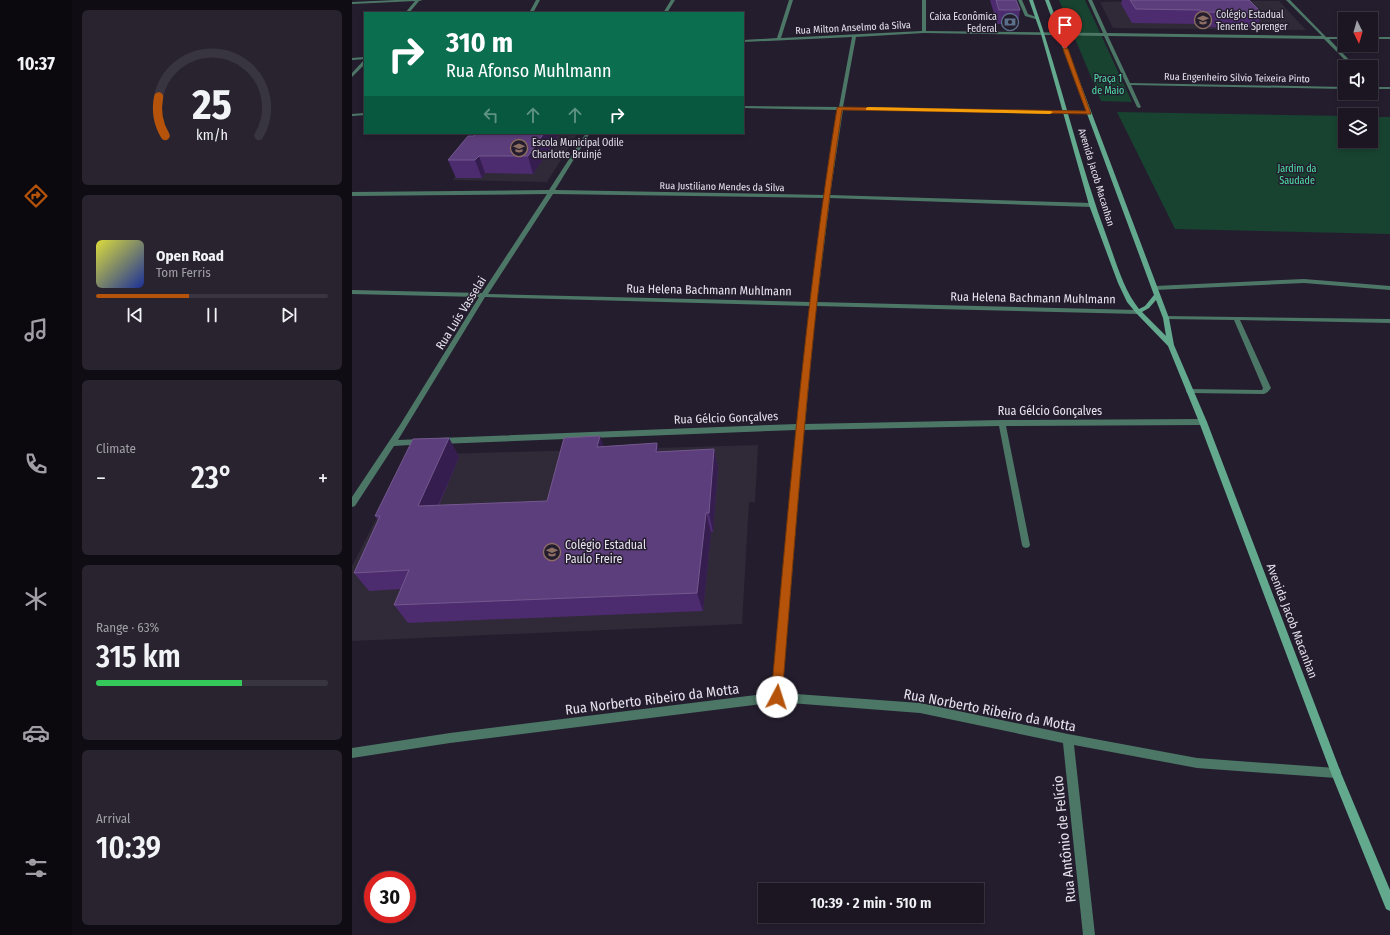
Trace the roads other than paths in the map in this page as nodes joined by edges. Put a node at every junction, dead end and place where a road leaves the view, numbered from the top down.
1 (419, 0) edge
2 (538, 0) edge
3 (673, 0) edge
4 (791, 0) edge
5 (924, 0) edge
6 (1020, 0) edge
7 (1031, 0) edge
8 (1047, 0) edge
9 (1090, 0) edge
10 (1288, 0) edge
11 (352, 3) edge
12 (408, 12) edge
13 (532, 12) edge
14 (666, 12) edge
15 (1038, 19) junction
16 (924, 32) junction
17 (1043, 34) junction
18 (1060, 34) junction
19 (1107, 35) junction
20 (854, 36) junction
21 (1324, 38) junction
22 (1338, 38) edge
23 (1378, 38) edge
24 (1390, 38) edge
25 (779, 39) junction
26 (744, 41) edge
27 (352, 59) edge
28 (364, 60) edge
29 (1347, 60) edge
30 (364, 61) edge
31 (352, 76) edge
32 (1128, 84) junction
33 (1338, 88) edge
34 (1378, 88) edge
35 (1390, 88) edge
36 (744, 107) edge
37 (1139, 107) dead end
38 (839, 108) junction
39 (1065, 112) junction
40 (1089, 112) junction
41 (364, 114) edge
42 (352, 115) edge
43 (587, 134) edge
44 (552, 192) junction
45 (352, 194) edge
46 (826, 196) junction
47 (1092, 205) junction
48 (1155, 288) junction
49 (1390, 288) edge
50 (352, 292) edge
51 (484, 295) junction
52 (1157, 296) junction
53 (812, 304) junction
54 (1138, 312) junction
55 (1166, 318) junction
56 (1236, 318) junction
57 (1390, 321) edge
58 (1171, 345) junction
59 (1190, 391) junction
60 (1203, 422) junction
61 (1002, 423) junction
62 (800, 427) junction
63 (394, 443) junction
64 (352, 504) edge
65 (1026, 545) dead end
66 (777, 697) junction
67 (1068, 739) junction
68 (352, 753) edge
69 (1336, 773) junction
70 (1390, 905) edge
71 (1089, 935) edge

1 - 11 street
1 - 12 street
2 - 13 street
3 - 14 street
4 - 25 street
5 - 16 street
6 - 15 street
7 - 15 main road, Avenida Jacob Macanhan
8 - 18 main road, Avenida Jacob Macanhan
9 - 19 street
10 - 21 street
15 - 17 main road, Avenida Jacob Macanhan
16 - 17 street, Rua Milton Anselmo da Silva
16 - 20 street, Rua Milton Anselmo da Silva
17 - 18 street, Rua Milton Anselmo da Silva
17 - 39 main road, Avenida Jacob Macanhan
18 - 19 street, Rua Milton Anselmo da Silva
18 - 40 main road, Avenida Jacob Macanhan
19 - 21 street, Rua Milton Anselmo da Silva
19 - 32 street
20 - 25 street, Rua Milton Anselmo da Silva
20 - 38 street
21 - 22 street, Rua Milton Anselmo da Silva
21 - 29 street
23 - 24 street
25 - 26 street, Rua Milton Anselmo da Silva
27 - 28 street
30 - 31 street
32 - 33 street, Rua Engenheiro Silvio Teixeira Pinto
32 - 37 street
34 - 35 street
36 - 38 street
38 - 39 street
38 - 46 street
39 - 40 street
39 - 47 main road, Avenida Jacob Macanhan
40 - 48 main road, Avenida Jacob Macanhan
41 - 42 street
43 - 44 street, Rua Luís Vasselai
44 - 45 street, Rua Justiliano Mendes da Silva
44 - 46 street, Rua Justiliano Mendes da Silva
44 - 51 street, Rua Luís Vasselai
46 - 47 street, Rua Justiliano Mendes da Silva
46 - 53 street
47 - 54 main road, Avenida Jacob Macanhan
48 - 49 street
48 - 52 main road, Avenida Jacob Macanhan
50 - 51 street, Rua Helena Bachmann Muhlmann
51 - 53 street, Rua Helena Bachmann Muhlmann
51 - 63 street, Rua Luís Vasselai
52 - 54 main road
52 - 55 main road, Avenida Jacob Macanhan
53 - 54 street, Rua Helena Bachmann Muhlmann
53 - 62 street
54 - 58 main road, Avenida Jacob Macanhan
55 - 56 street
55 - 58 main road, Avenida Jacob Macanhan
56 - 57 street
56 - 59 street
58 - 59 main road, Avenida Jacob Macanhan
59 - 60 main road, Avenida Jacob Macanhan
60 - 61 street, Rua Gélcio Gonçalves
60 - 69 main road, Avenida Jacob Macanhan
61 - 62 street, Rua Gélcio Gonçalves
61 - 65 street
62 - 63 street, Rua Gélcio Gonçalves
62 - 66 street
63 - 64 street, Rua Luís Vasselai
66 - 67 street, Rua Norberto Ribeiro da Motta
66 - 68 street, Rua Norberto Ribeiro da Motta
67 - 69 street, Rua Norberto Ribeiro da Motta
67 - 71 street, Rua Antônio de Felício
69 - 70 main road, Avenida Jacob Macanhan

